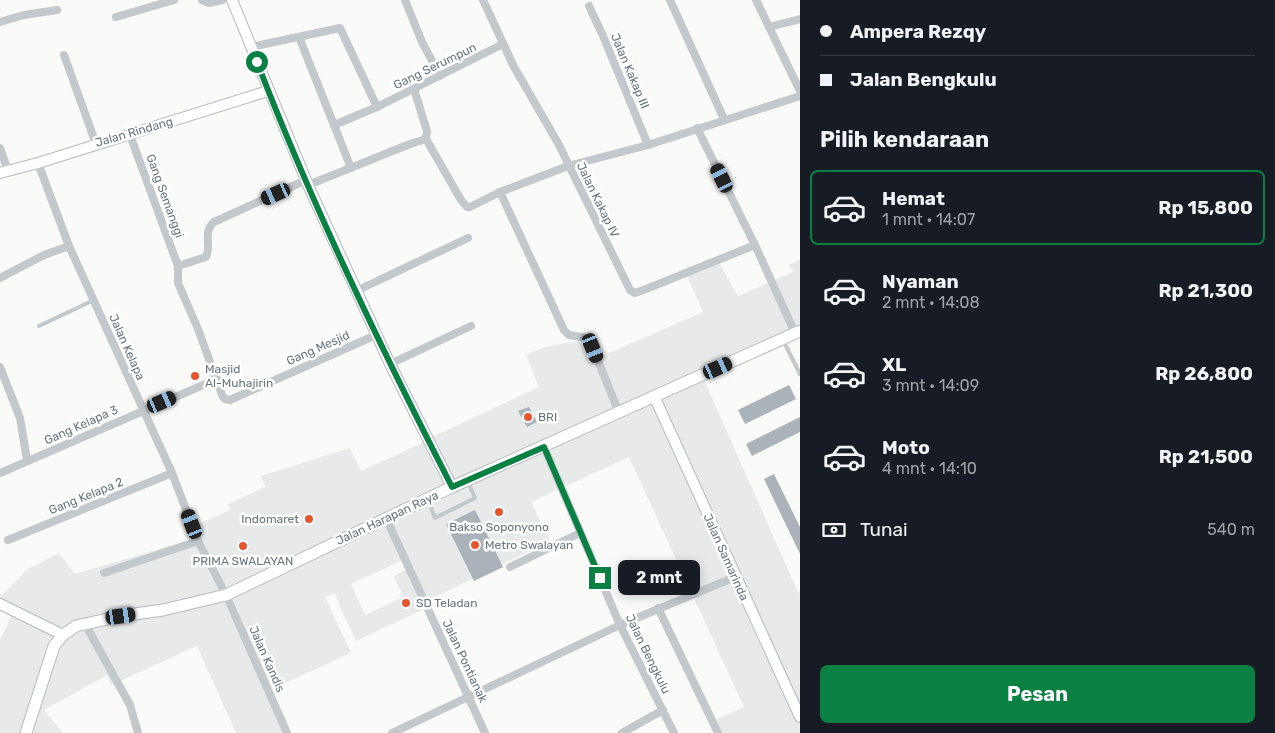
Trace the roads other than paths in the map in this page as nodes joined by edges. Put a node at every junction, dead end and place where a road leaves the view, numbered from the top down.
1 (174, 0) edge
2 (202, 0) edge
3 (222, 0) edge
4 (232, 0) edge
5 (405, 0) edge
6 (483, 0) edge
7 (670, 0) edge
8 (756, 0) edge
9 (589, 6) dead end
10 (57, 10) dead end
11 (116, 17) dead end
12 (800, 19) edge
13 (0, 22) edge
14 (769, 27) junction
15 (299, 37) junction
16 (503, 44) junction
17 (252, 48) junction
18 (64, 55) dead end
19 (440, 76) junction
20 (414, 89) junction
21 (268, 91) junction
22 (800, 91) edge
23 (800, 96) edge
24 (377, 107) junction
25 (724, 119) junction
26 (334, 125) junction
27 (697, 128) junction
28 (130, 135) junction
29 (426, 139) junction
30 (96, 144) junction
31 (648, 145) junction
32 (0, 148) edge
33 (38, 163) junction
34 (568, 166) junction
35 (351, 168) junction
36 (4, 172) edge
37 (307, 183) junction
38 (500, 192) junction
39 (468, 238) dead end
40 (755, 245) junction
41 (69, 246) junction
42 (178, 266) junction
43 (0, 278) edge
44 (356, 291) junction
45 (94, 300) junction
46 (39, 326) dead end
47 (472, 326) dead end
48 (798, 332) edge
49 (376, 335) junction
50 (783, 339) junction
51 (390, 364) junction
52 (0, 366) edge
53 (800, 373) edge
54 (217, 379) junction
55 (654, 396) junction
56 (143, 410) junction
57 (619, 413) junction
58 (544, 447) junction
59 (27, 460) junction
60 (0, 473) edge
61 (172, 473) junction
62 (467, 480) junction
63 (452, 487) junction
64 (427, 499) junction
65 (386, 518) junction
66 (580, 532) junction
67 (8, 540) dead end
68 (198, 541) junction
69 (510, 567) dead end
70 (104, 573) dead end
71 (735, 577) junction
72 (226, 595) junction
73 (0, 604) edge
74 (658, 608) junction
75 (85, 624) junction
76 (620, 625) junction
77 (63, 635) junction
78 (469, 696) junction
79 (663, 710) junction
80 (800, 717) edge
81 (26, 733) edge
82 (138, 733) edge
83 (288, 733) edge
84 (392, 733) edge
85 (485, 733) edge
86 (622, 733) edge
87 (674, 733) edge
88 (718, 733) edge

1 - 11 street
2 - 3 street
4 - 17 street
5 - 19 street
6 - 16 street, Jalan Kakap IV
7 - 25 street
8 - 14 street
9 - 31 street, Jalan Kakap III
10 - 13 street
12 - 14 street
14 - 22 street
15 - 17 street
15 - 24 street
15 - 26 street
16 - 19 street, Gang Serumpun
16 - 34 street, Jalan Kakap IV
17 - 21 street
18 - 30 street
19 - 20 street, Gang Serumpun
20 - 24 street, Gang Serumpun
20 - 29 street
21 - 28 street, Jalan Rindang
21 - 37 street
23 - 25 street
24 - 26 street, Gang Serumpun
25 - 27 street
26 - 35 street
27 - 31 street
27 - 40 street
28 - 30 street, Jalan Rindang
28 - 42 street, Gang Semanggi
29 - 35 street
29 - 38 street
30 - 33 street, Jalan Rindang
31 - 34 street
32 - 36 street
33 - 36 street, Jalan Rindang
33 - 41 street, Jalan Kelapa
34 - 38 street
34 - 40 street, Jalan Kakap IV
35 - 37 street
37 - 42 street
37 - 44 street
38 - 57 street
39 - 44 street
40 - 48 street
41 - 43 street
41 - 45 street, Jalan Kelapa
42 - 54 street, Gang Semanggi
44 - 49 street
45 - 46 lane
45 - 56 street, Jalan Kelapa
47 - 51 street
48 - 50 main road, Jalan Harapan Raya
49 - 51 street
49 - 54 street, Gang Mesjid
50 - 53 lane
50 - 55 main road, Jalan Harapan Raya
51 - 63 street
52 - 59 street
54 - 56 street
55 - 57 main road, Jalan Harapan Raya
55 - 71 street, Jalan Samarinda
56 - 59 street, Gang Kelapa 3
56 - 61 street, Jalan Kelapa
57 - 58 main road, Jalan Harapan Raya
58 - 62 main road, Jalan Harapan Raya
58 - 66 street, Jalan Bengkulu
59 - 60 street, Gang Kelapa 3
61 - 67 street, Gang Kelapa 2
61 - 68 street, Jalan Kelapa
62 - 63 main road, Jalan Harapan Raya
62 - 64 lane
63 - 64 main road, Jalan Harapan Raya
64 - 65 main road, Jalan Harapan Raya
65 - 72 main road, Jalan Harapan Raya
65 - 78 street, Jalan Pontianak
66 - 69 street
66 - 76 street, Jalan Bengkulu
68 - 70 street
68 - 72 street, Jalan Kelapa
71 - 74 street
71 - 80 street, Jalan Samarinda
72 - 75 main road, Jalan Harapan Raya
72 - 83 street, Jalan Kandis
73 - 77 street
74 - 76 street
74 - 88 street
75 - 77 main road, Jalan Harapan Raya
75 - 82 street
76 - 78 street
76 - 79 street, Jalan Bengkulu
77 - 81 main road
78 - 84 street
78 - 85 street, Jalan Pontianak
79 - 86 street
79 - 87 street, Jalan Bengkulu

